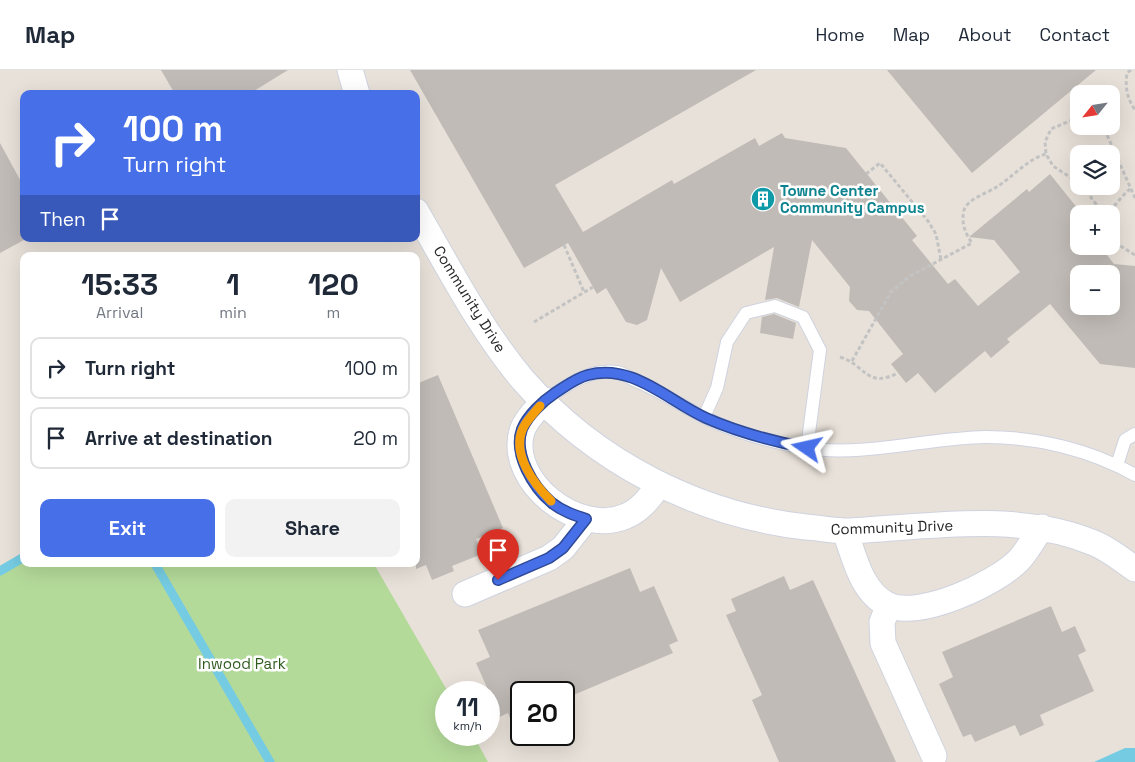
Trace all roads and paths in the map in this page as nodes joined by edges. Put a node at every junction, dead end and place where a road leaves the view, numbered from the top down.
1 (1131, 70) edge
2 (1135, 110) edge
3 (1070, 121) edge
4 (1107, 135) edge
5 (1046, 154) junction
6 (866, 174) dead end
7 (1070, 177) edge
8 (1130, 189) junction
9 (1135, 198) edge
10 (1114, 205) edge
11 (420, 217) edge
12 (564, 245) dead end
13 (1120, 246) edge
14 (1135, 255) edge
15 (942, 260) junction
16 (593, 287) dead end
17 (584, 292) junction
18 (534, 322) dead end
19 (840, 357) dead end
20 (852, 361) junction
21 (898, 373) dead end
22 (545, 400) junction
23 (704, 417) junction
24 (1135, 434) edge
25 (807, 448) junction
26 (1117, 465) junction
27 (1135, 476) edge
28 (659, 485) junction
29 (586, 519) junction
30 (1042, 527) junction
31 (845, 531) junction
32 (1135, 568) edge
33 (465, 594) dead end
34 (889, 605) junction
35 (934, 756) dead end

1 - 2 path
3 - 5 path
4 - 8 path
5 - 7 path
5 - 15 path
6 - 15 path
8 - 9 path
8 - 10 path
11 - 22 street, Community Drive
12 - 17 path
13 - 14 path
15 - 20 path
16 - 17 path
17 - 18 path
19 - 20 path
20 - 21 path
22 - 23 lane
22 - 28 street, Community Drive
22 - 29 street
23 - 25 lane
23 - 25 lane
24 - 26 lane
25 - 26 lane
26 - 27 lane
28 - 29 street
28 - 31 street, Community Drive
29 - 33 street
30 - 31 street, Community Drive
30 - 32 street, Community Drive
30 - 34 street
31 - 34 street
34 - 35 street

